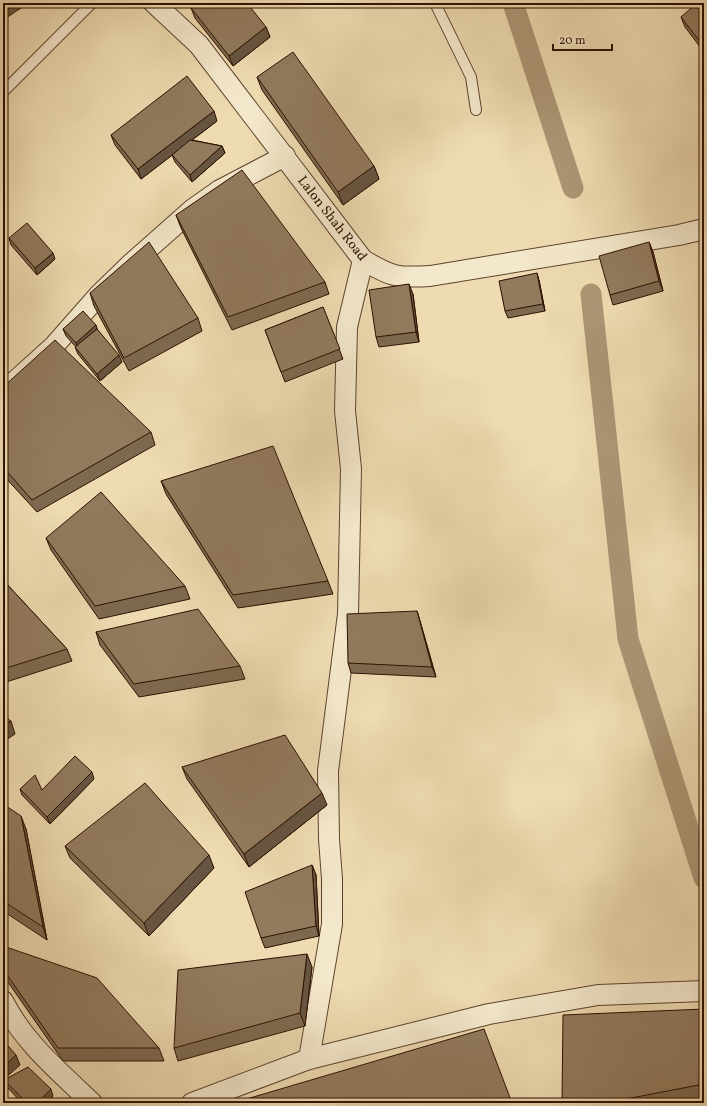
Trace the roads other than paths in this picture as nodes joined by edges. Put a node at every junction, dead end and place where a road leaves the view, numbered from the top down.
1 (92, 3) edge
2 (154, 3) edge
3 (435, 3) edge
4 (3, 92) edge
5 (476, 110) dead end
6 (285, 156) junction
7 (704, 229) edge
8 (363, 260) junction
9 (3, 392) edge
10 (704, 991) edge
11 (3, 1001) edge
12 (309, 1059) junction
13 (92, 1103) edge
14 (192, 1103) edge

1 - 4 lane
2 - 6 street, Lalon Shah Road
3 - 5 lane
6 - 8 street, Lalon Shah Road
6 - 9 street
7 - 8 street, Lalon Shah Road
8 - 12 street
10 - 12 street
11 - 13 street
12 - 14 street

